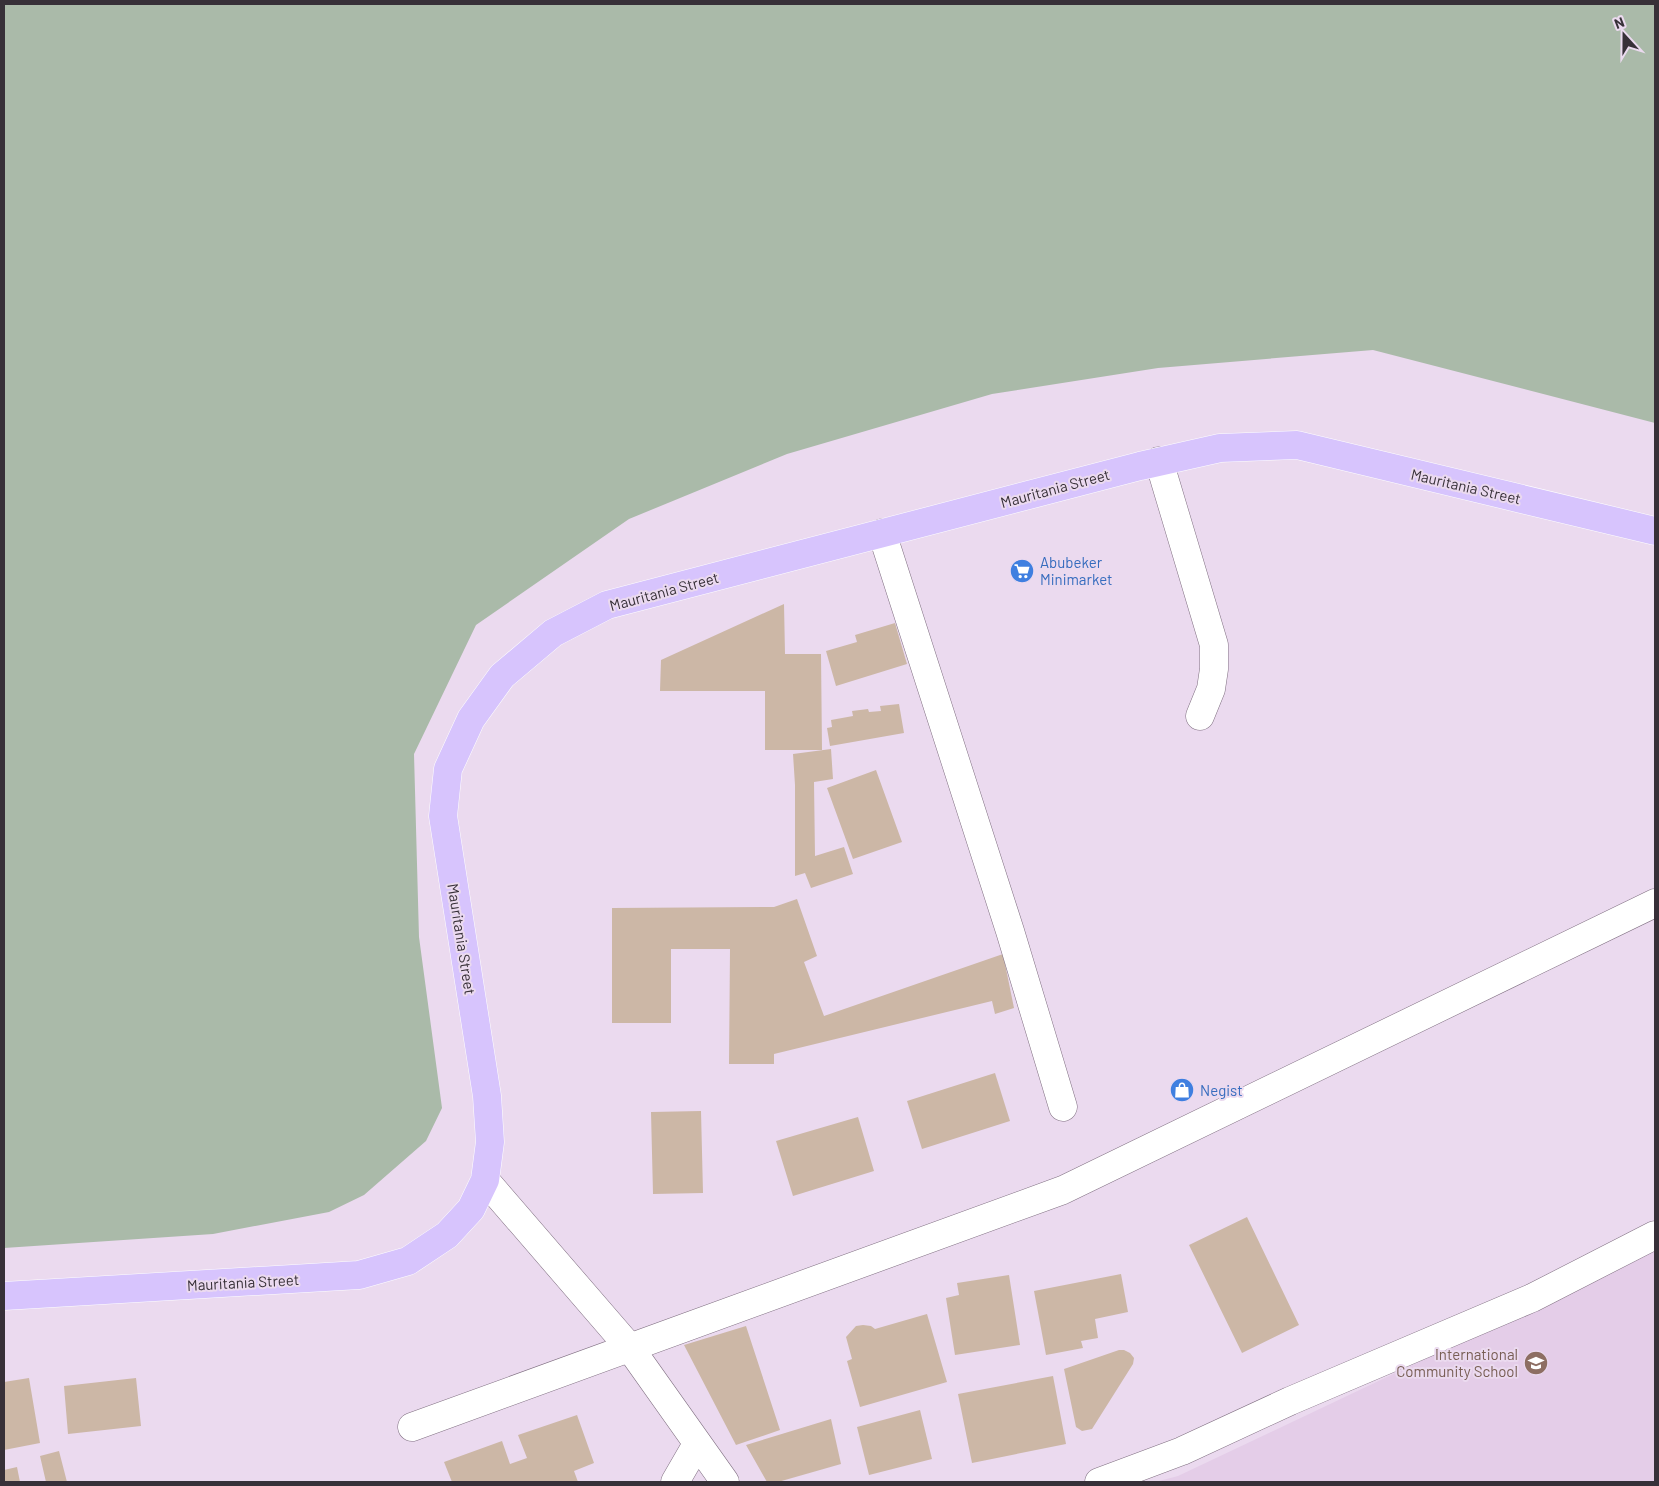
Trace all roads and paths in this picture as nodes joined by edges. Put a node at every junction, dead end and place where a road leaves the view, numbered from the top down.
1 (1159, 461) junction
2 (1655, 531) edge
3 (882, 533) junction
4 (1200, 716) dead end
5 (1655, 903) edge
6 (1063, 1107) dead end
7 (485, 1180) junction
8 (1655, 1235) edge
9 (4, 1296) edge
10 (630, 1348) junction
11 (412, 1427) dead end
12 (698, 1444) junction
13 (675, 1482) edge
14 (725, 1482) edge
15 (1099, 1482) edge

1 - 2 main road, Mauritania Street
1 - 3 main road, Mauritania Street
1 - 4 street
3 - 6 street
3 - 7 main road, Mauritania Street
5 - 10 street
7 - 9 main road, Mauritania Street
7 - 10 street
8 - 15 street
10 - 11 street
10 - 12 street
12 - 13 street
12 - 14 street

